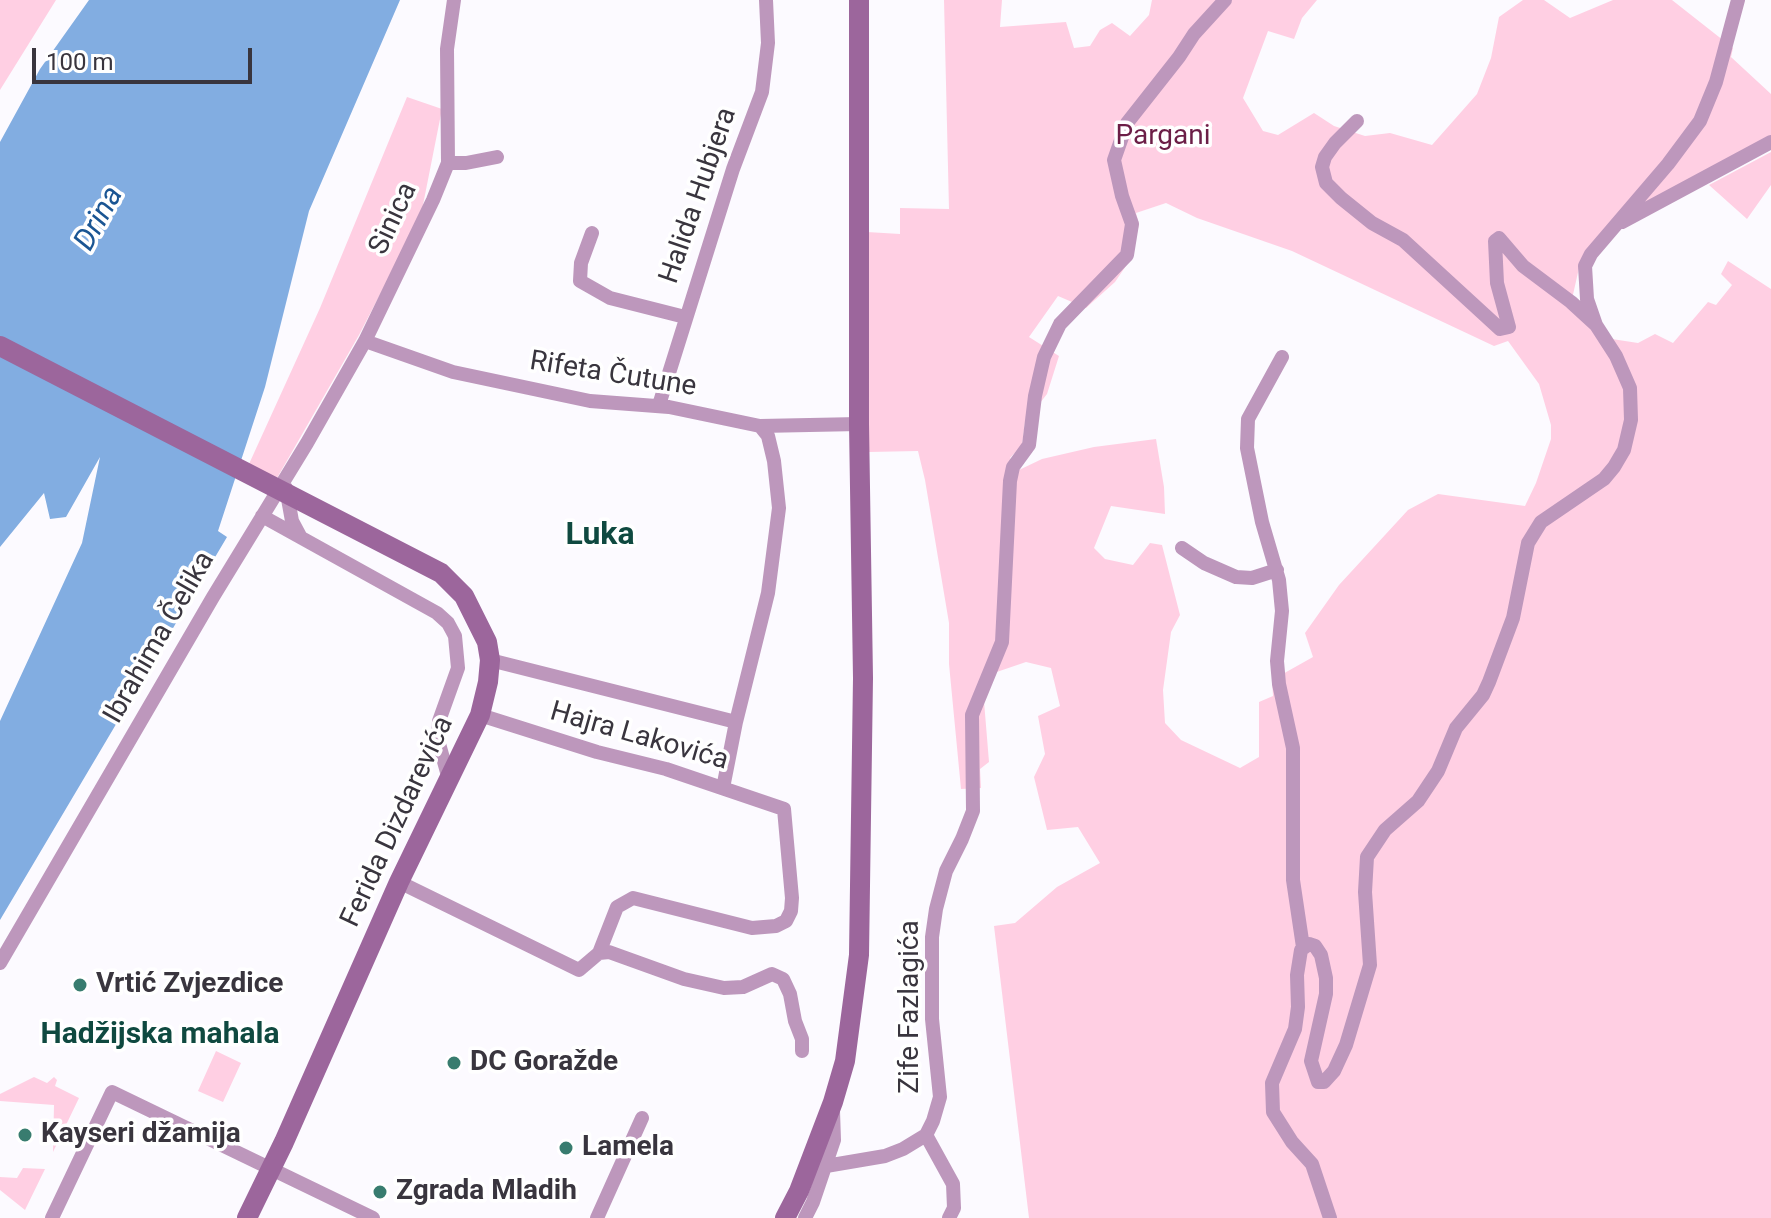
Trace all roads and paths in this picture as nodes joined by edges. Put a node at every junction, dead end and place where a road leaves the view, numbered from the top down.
1 (454, 0) edge
2 (766, 0) edge
3 (859, 0) edge
4 (1225, 0) edge
5 (1738, 0) edge
6 (1357, 121) dead end
7 (1771, 142) edge
8 (497, 157) dead end
9 (448, 163) junction
10 (1618, 224) junction
11 (592, 233) dead end
12 (685, 317) junction
13 (1596, 325) junction
14 (365, 341) junction
15 (0, 346) edge
16 (1282, 357) dead end
17 (659, 405) junction
18 (859, 424) junction
19 (760, 426) junction
20 (285, 480) junction
21 (262, 516) junction
22 (301, 536) junction
23 (1182, 548) dead end
24 (1277, 570) junction
25 (490, 660) junction
26 (480, 715) junction
27 (736, 722) junction
28 (448, 776) junction
29 (723, 788) junction
30 (399, 882) junction
31 (1303, 947) junction
32 (599, 953) junction
33 (0, 963) edge
34 (802, 1051) dead end
35 (833, 1102) junction
36 (642, 1118) dead end
37 (926, 1135) junction
38 (826, 1166) junction
39 (270, 1169) junction
40 (52, 1218) edge
41 (247, 1218) edge
42 (373, 1218) edge
43 (597, 1218) edge
44 (785, 1218) edge
45 (805, 1218) edge
46 (949, 1218) edge
47 (1330, 1218) edge

1 - 9 street
2 - 12 street, Halida Hubjera
3 - 18 street
4 - 37 street, Zife Fazlagića
5 - 10 street
6 - 13 street
7 - 10 street
8 - 9 street, Sinica
9 - 14 street, Sinica
10 - 13 street
11 - 12 street
12 - 17 street, Halida Hubjera
13 - 31 street
14 - 17 street, Rifeta Čutune
14 - 20 street, Ibrahima Čelika
15 - 25 street, Ferida Dizdarevića
16 - 24 street
17 - 19 street, Rifeta Čutune
18 - 19 street, Rifeta Čutune
18 - 35 street
19 - 27 street
20 - 21 street, Ibrahima Čelika
20 - 22 street
21 - 22 street
21 - 33 street, Ibrahima Čelika
22 - 28 street
23 - 24 street
24 - 31 street
25 - 26 street, Ferida Dizdarevića
25 - 27 street
26 - 28 street, Ferida Dizdarevića
26 - 29 street, Hajra Lakovića
27 - 29 street
28 - 30 street, Ferida Dizdarevića
29 - 32 street, Hajra Lakovića
30 - 32 street
30 - 39 street, Ferida Dizdarevića
31 - 47 street
32 - 34 street
35 - 38 street
35 - 44 street
36 - 43 street
37 - 38 street, Zife Fazlagića
37 - 46 street, Zife Fazlagića
38 - 45 street
39 - 40 street
39 - 41 street, Ferida Dizdarevića
39 - 42 street

